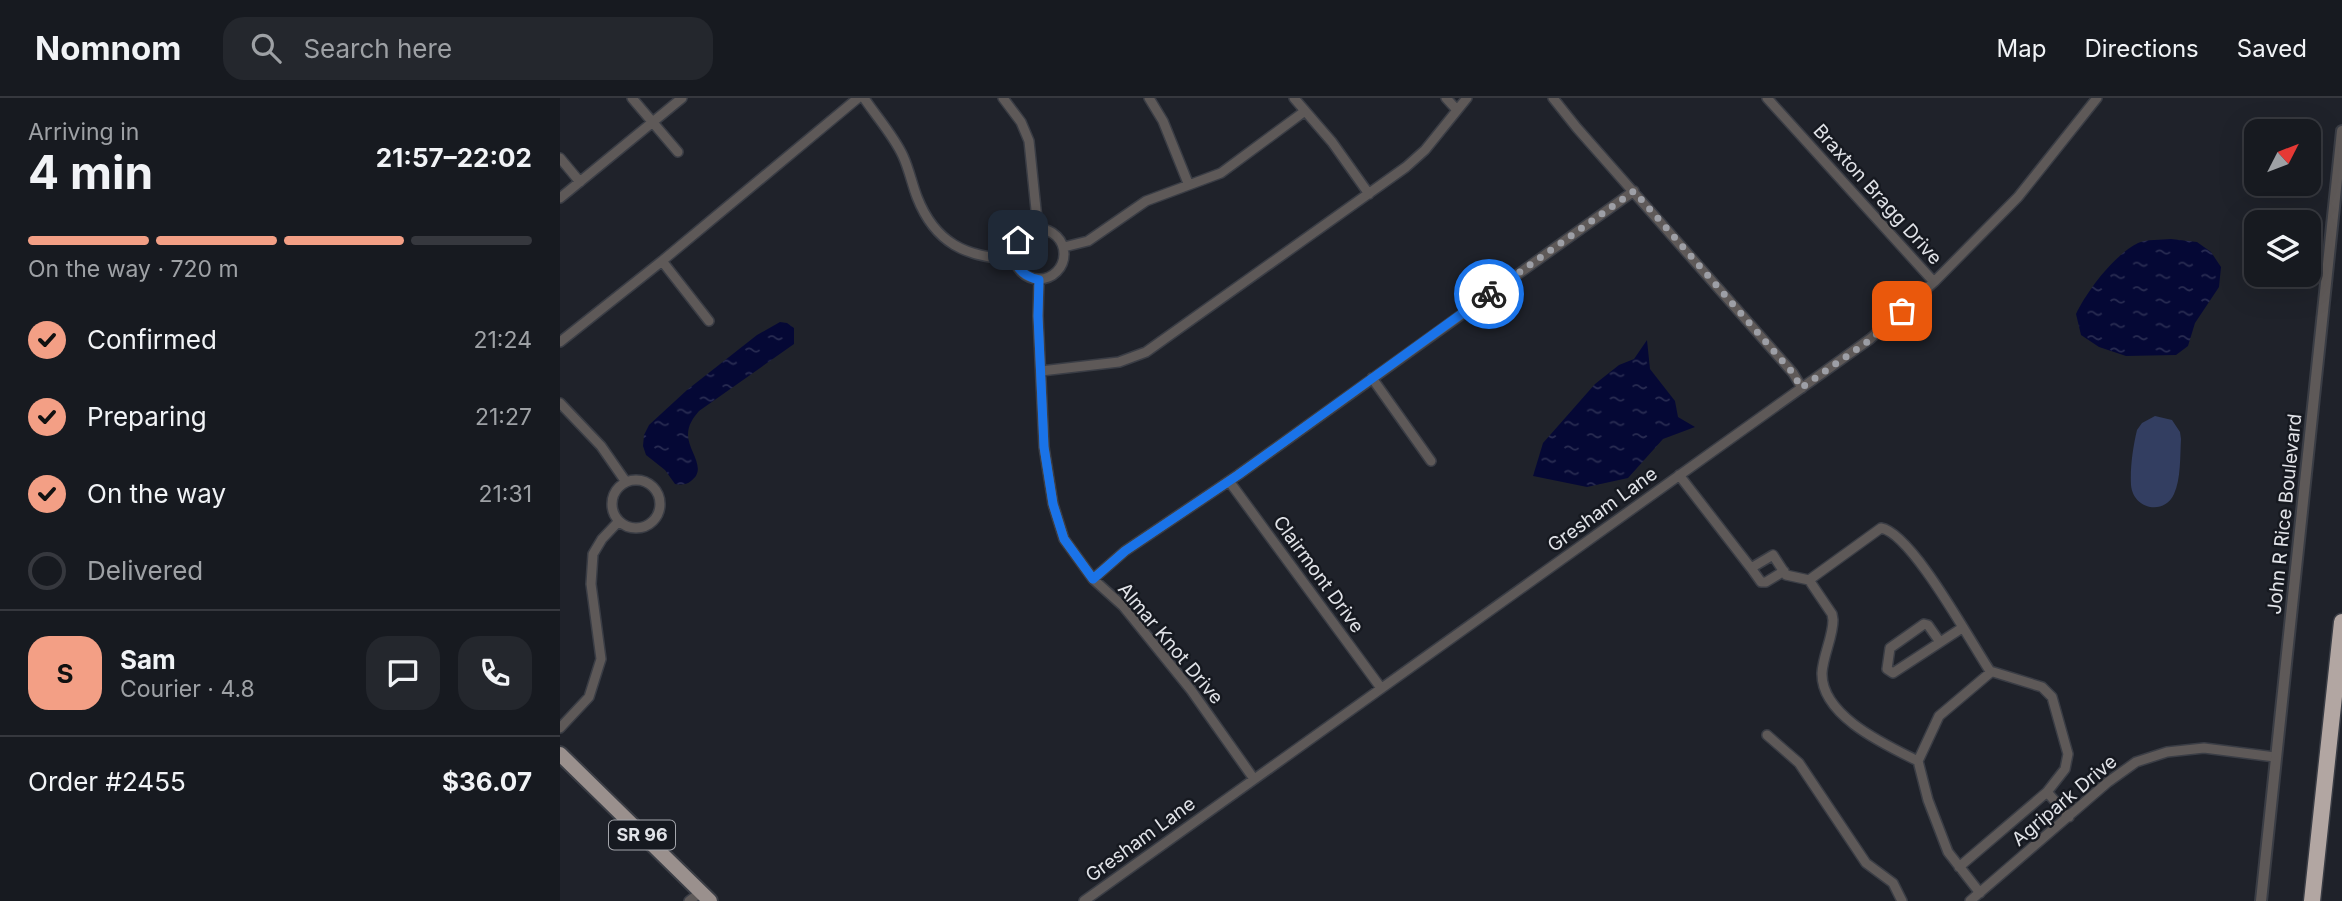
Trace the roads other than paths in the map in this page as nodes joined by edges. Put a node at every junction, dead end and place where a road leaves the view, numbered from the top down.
1 (632, 98) edge
2 (682, 98) edge
3 (858, 98) edge
4 (863, 98) edge
5 (1003, 98) edge
6 (1149, 98) edge
7 (1294, 98) edge
8 (1446, 98) edge
9 (1467, 98) edge
10 (1553, 98) edge
11 (1767, 98) edge
12 (2097, 98) edge
13 (1457, 110) junction
14 (1305, 111) junction
15 (652, 122) junction
16 (2342, 131) edge
17 (678, 152) dead end
18 (560, 158) edge
19 (580, 182) junction
20 (1188, 183) junction
21 (1634, 191) junction
22 (1369, 194) junction
23 (560, 198) edge
24 (1038, 229) junction
25 (1064, 247) junction
26 (1014, 259) junction
27 (662, 261) junction
28 (1039, 280) junction
29 (1934, 282) junction
30 (709, 321) dead end
31 (560, 342) edge
32 (1041, 371) junction
33 (1372, 378) junction
34 (1801, 388) junction
35 (560, 403) edge
36 (1431, 461) dead end
37 (1679, 475) junction
38 (1229, 481) junction
39 (625, 482) junction
40 (619, 521) junction
41 (1751, 568) junction
42 (1784, 571) junction
43 (1093, 579) junction
44 (1809, 580) junction
45 (2342, 622) edge
46 (1962, 628) junction
47 (1940, 642) junction
48 (1991, 672) junction
49 (1381, 688) junction
50 (560, 728) edge
51 (1767, 734) dead end
52 (560, 754) edge
53 (2275, 757) junction
54 (1918, 761) junction
55 (1254, 779) junction
56 (2047, 792) junction
57 (2069, 817) junction
58 (1959, 867) junction
59 (1980, 893) junction
60 (700, 898) edge
61 (1084, 901) edge
62 (1902, 901) edge
63 (1970, 901) edge
64 (2260, 901) edge
65 (2312, 901) edge

1 - 15 street
2 - 15 street
3 - 27 street
4 - 26 street
5 - 24 street
6 - 20 street
7 - 14 street
8 - 13 street
9 - 13 street
10 - 21 street
11 - 29 street, Braxton Bragg Drive
12 - 29 street, Gresham Lane
13 - 22 street
14 - 20 street
14 - 22 street
15 - 17 street
15 - 19 street
16 - 53 street, John R Rice Boulevard
18 - 19 street
19 - 23 street
20 - 25 street
21 - 33 street
21 - 34 street
22 - 32 street
24 - 25 street
24 - 26 street
25 - 28 street
26 - 28 street
27 - 30 street
27 - 31 street
28 - 32 street, Almar Knot Drive
29 - 34 street, Gresham Lane
32 - 43 street, Almar Knot Drive
33 - 36 street
33 - 38 street
34 - 37 street, Gresham Lane
35 - 39 street
37 - 41 street
37 - 49 street, Gresham Lane
38 - 43 street
38 - 49 street, Clairmont Drive
39 - 40 street
39 - 40 street
40 - 50 street
41 - 42 street
41 - 42 street
42 - 44 street
43 - 55 street, Almar Knot Drive
44 - 46 street
44 - 54 street
45 - 65 highway
46 - 47 street
46 - 48 street
47 - 47 street
48 - 54 street
48 - 56 street
49 - 55 street, Gresham Lane
51 - 62 street
52 - 60 main road, SR 96
53 - 57 street, Agripark Drive
53 - 64 street, John R Rice Boulevard
54 - 58 street
55 - 61 street, Gresham Lane
56 - 57 street
56 - 58 street
57 - 59 street, Agripark Drive
58 - 59 street
59 - 63 street, Agripark Drive

